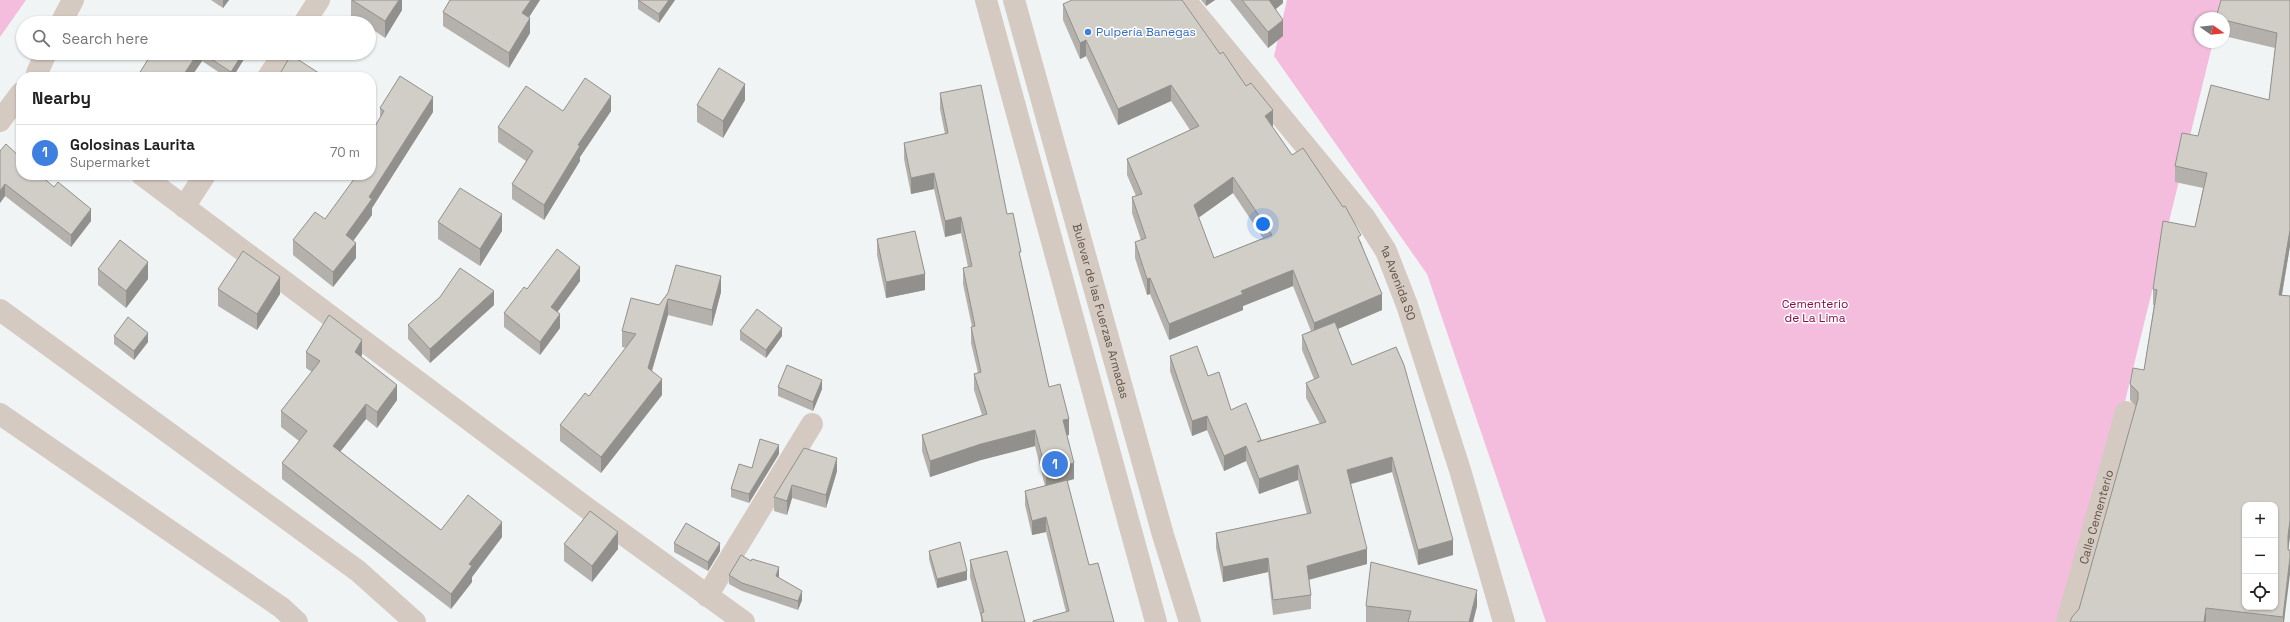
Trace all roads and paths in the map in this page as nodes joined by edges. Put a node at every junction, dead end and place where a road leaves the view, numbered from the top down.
1 (73, 0) edge
2 (319, 0) edge
3 (986, 0) edge
4 (1014, 0) edge
5 (1185, 0) edge
6 (65, 16) edge
7 (309, 16) edge
8 (43, 60) edge
9 (279, 60) edge
10 (38, 72) edge
11 (271, 72) edge
12 (16, 100) edge
13 (0, 121) edge
14 (149, 180) edge
15 (202, 180) edge
16 (184, 207) junction
17 (0, 310) edge
18 (2126, 412) dead end
19 (0, 414) edge
20 (812, 424) dead end
21 (707, 596) junction
22 (297, 622) edge
23 (415, 622) edge
24 (744, 622) edge
25 (1156, 622) edge
26 (1190, 622) edge
27 (1504, 622) edge
28 (2067, 622) edge

1 - 6 street
2 - 7 street
3 - 25 street
4 - 26 street, Bulevar de las Fuerzas Armadas
5 - 27 street, 1a Avenida SO
8 - 10 street
9 - 11 street
12 - 13 street
14 - 16 street
15 - 16 street
16 - 21 street
17 - 23 street
18 - 28 street, Calle Cementerio
19 - 22 street
20 - 21 street
21 - 24 street

